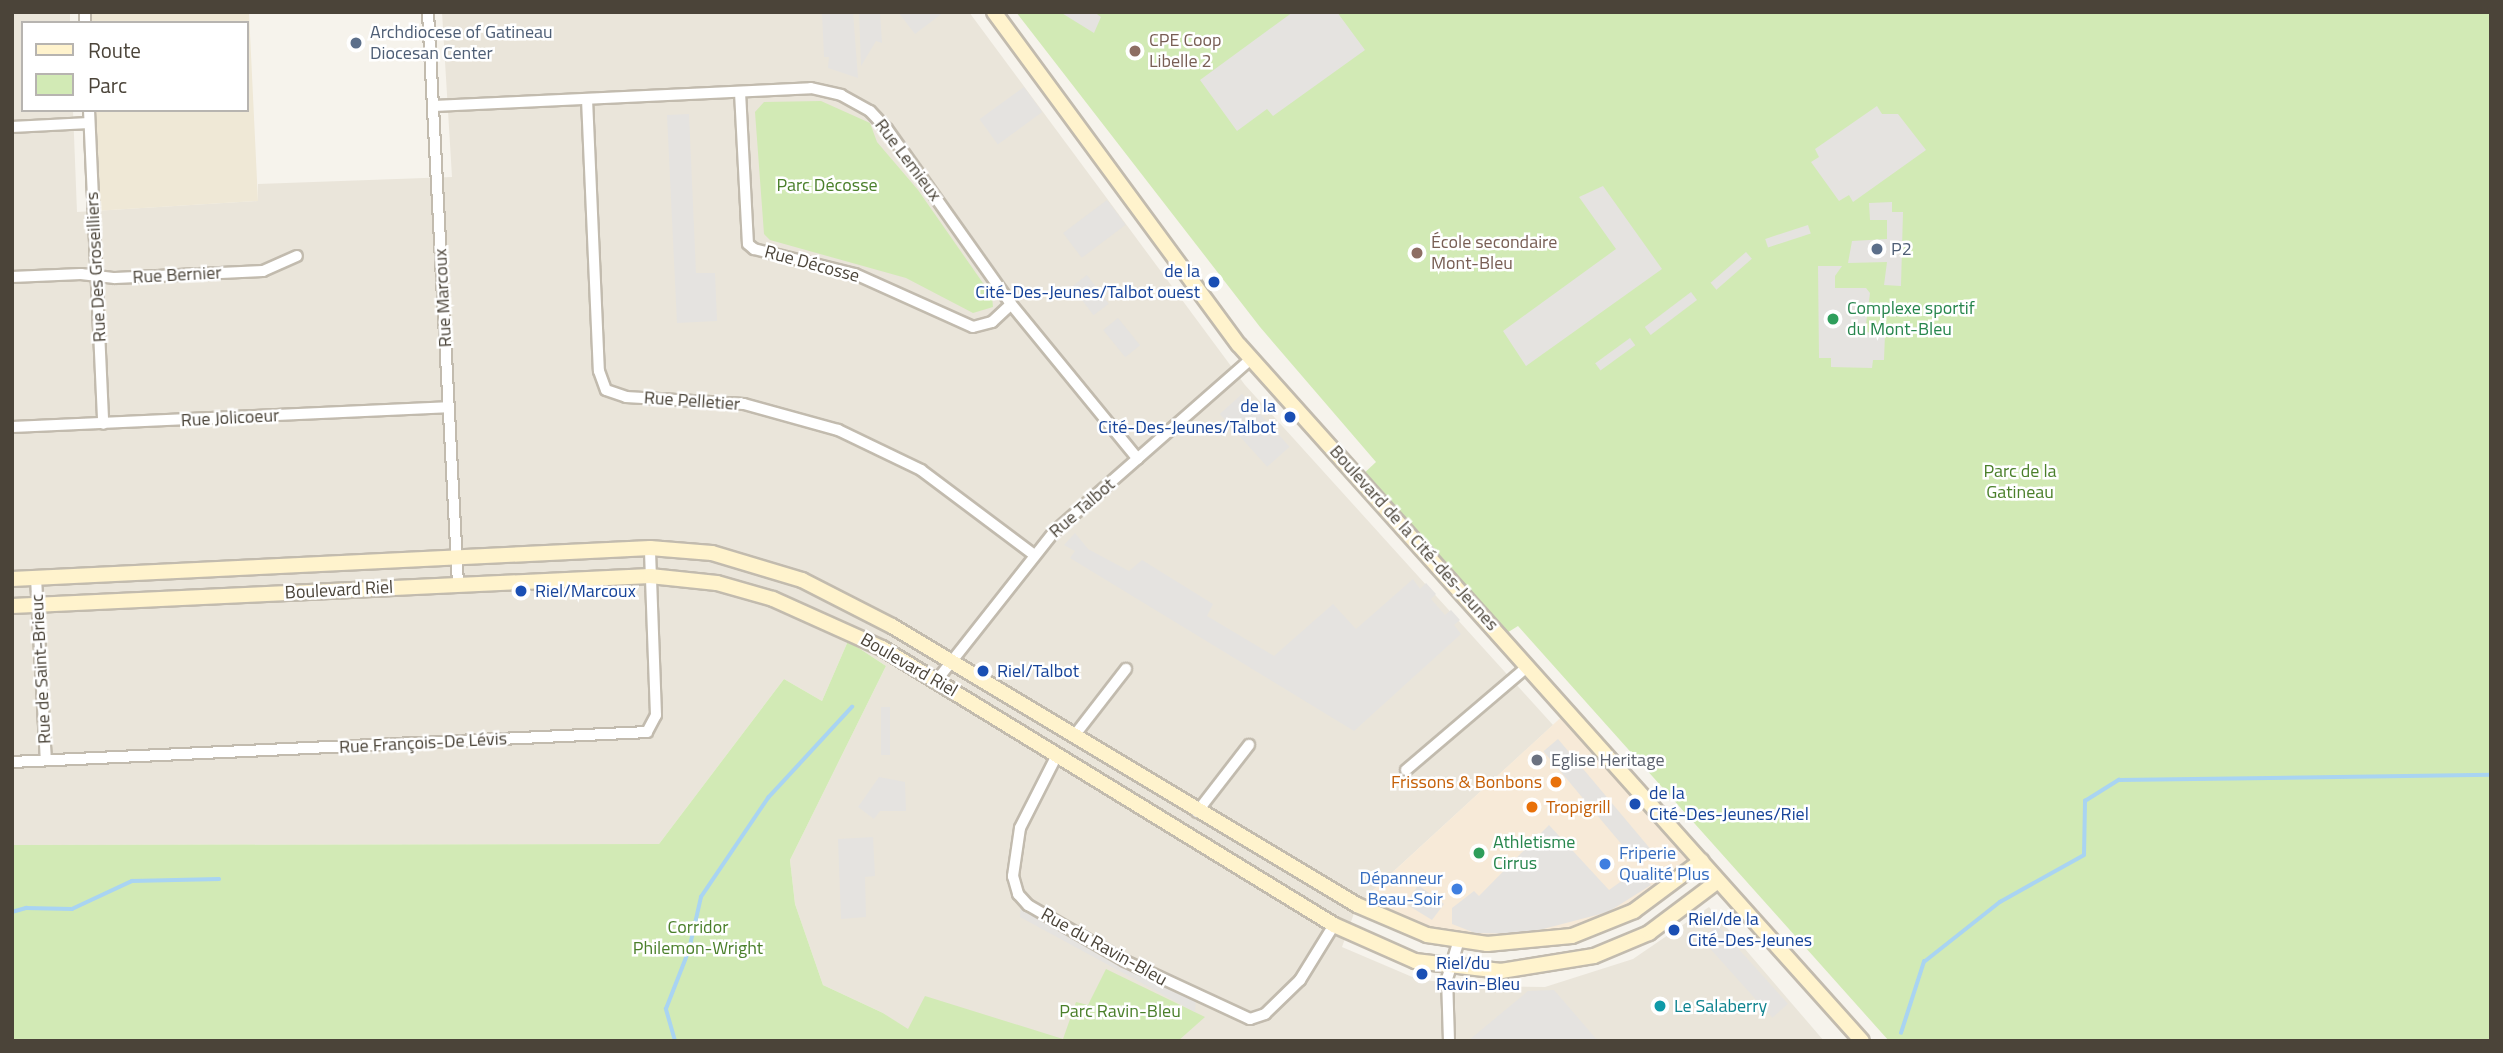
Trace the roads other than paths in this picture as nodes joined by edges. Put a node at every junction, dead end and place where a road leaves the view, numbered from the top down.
1 (428, 12) edge
2 (994, 12) edge
3 (740, 92) junction
4 (587, 99) junction
5 (434, 106) junction
6 (89, 112) edge
7 (89, 123) junction
8 (12, 127) edge
9 (298, 256) dead end
10 (97, 275) junction
11 (12, 276) edge
12 (1011, 304) junction
13 (1251, 359) junction
14 (448, 407) junction
15 (103, 424) junction
16 (12, 428) edge
17 (1138, 459) junction
18 (650, 548) junction
19 (1032, 554) junction
20 (455, 556) junction
21 (650, 576) junction
22 (36, 578) junction
23 (12, 579) edge
24 (458, 584) junction
25 (37, 605) junction
26 (12, 606) edge
27 (951, 660) junction
28 (1528, 666) junction
29 (1126, 669) dead end
30 (937, 680) junction
31 (1074, 736) junction
32 (1249, 745) dead end
33 (1057, 755) junction
34 (46, 760) junction
35 (12, 762) edge
36 (1406, 770) dead end
37 (1197, 812) junction
38 (1701, 861) junction
39 (1718, 881) junction
40 (1334, 925) junction
41 (1458, 942) junction
42 (1449, 968) junction
43 (1448, 1041) edge
44 (1862, 1041) edge

1 - 5 street, Rue Marcoux
2 - 13 street, Boulevard de la Cité-des-Jeunes
3 - 4 street, Rue Lemieux
3 - 12 street, Rue Lemieux
3 - 12 street, Rue Décosse
4 - 5 street, Rue Lemieux
4 - 19 street, Rue Pelletier
5 - 14 street, Rue Marcoux
6 - 7 street, Rue Des Groseilliers
7 - 8 street
7 - 10 street, Rue Des Groseilliers
9 - 10 street, Rue Bernier
10 - 11 street, Rue Bernier
10 - 15 street, Rue Des Groseilliers
12 - 17 street, Rue Lemieux
13 - 17 street, Rue Talbot
13 - 28 street, Boulevard de la Cité-des-Jeunes
14 - 15 street, Rue Jolicoeur
14 - 20 street, Rue Marcoux
15 - 16 street, Rue Jolicoeur
17 - 19 street, Rue Talbot
18 - 20 street, Boulevard Riel
18 - 21 street, Rue François-De Lévis
18 - 27 street, Boulevard Riel
19 - 27 street, Rue Talbot
20 - 22 street, Boulevard Riel
20 - 24 street, Rue Marcoux
21 - 24 street, Boulevard Riel
21 - 30 street, Boulevard Riel
21 - 34 street, Rue François-De Lévis
22 - 23 street, Boulevard Riel
22 - 25 street, Rue de Saint-Brieuc
24 - 25 street, Boulevard Riel
25 - 26 street, Boulevard Riel
25 - 34 street, Rue de Saint-Brieuc
27 - 30 street, Rue Talbot
27 - 31 street, Boulevard Riel
28 - 36 street
28 - 38 street, Boulevard de la Cité-des-Jeunes
29 - 31 street
30 - 33 street, Boulevard Riel
31 - 37 street, Boulevard Riel
32 - 37 street
33 - 40 street, Boulevard Riel
33 - 40 street, Rue du Ravin-Bleu
34 - 35 street, Rue François-De Lévis
37 - 41 street, Boulevard Riel
38 - 39 street, Boulevard de la Cité-des-Jeunes
38 - 41 street, Boulevard Riel
39 - 42 street, Boulevard Riel
39 - 44 street, Boulevard de la Cité-des-Jeunes
40 - 42 street, Boulevard Riel
41 - 42 street
42 - 43 street

